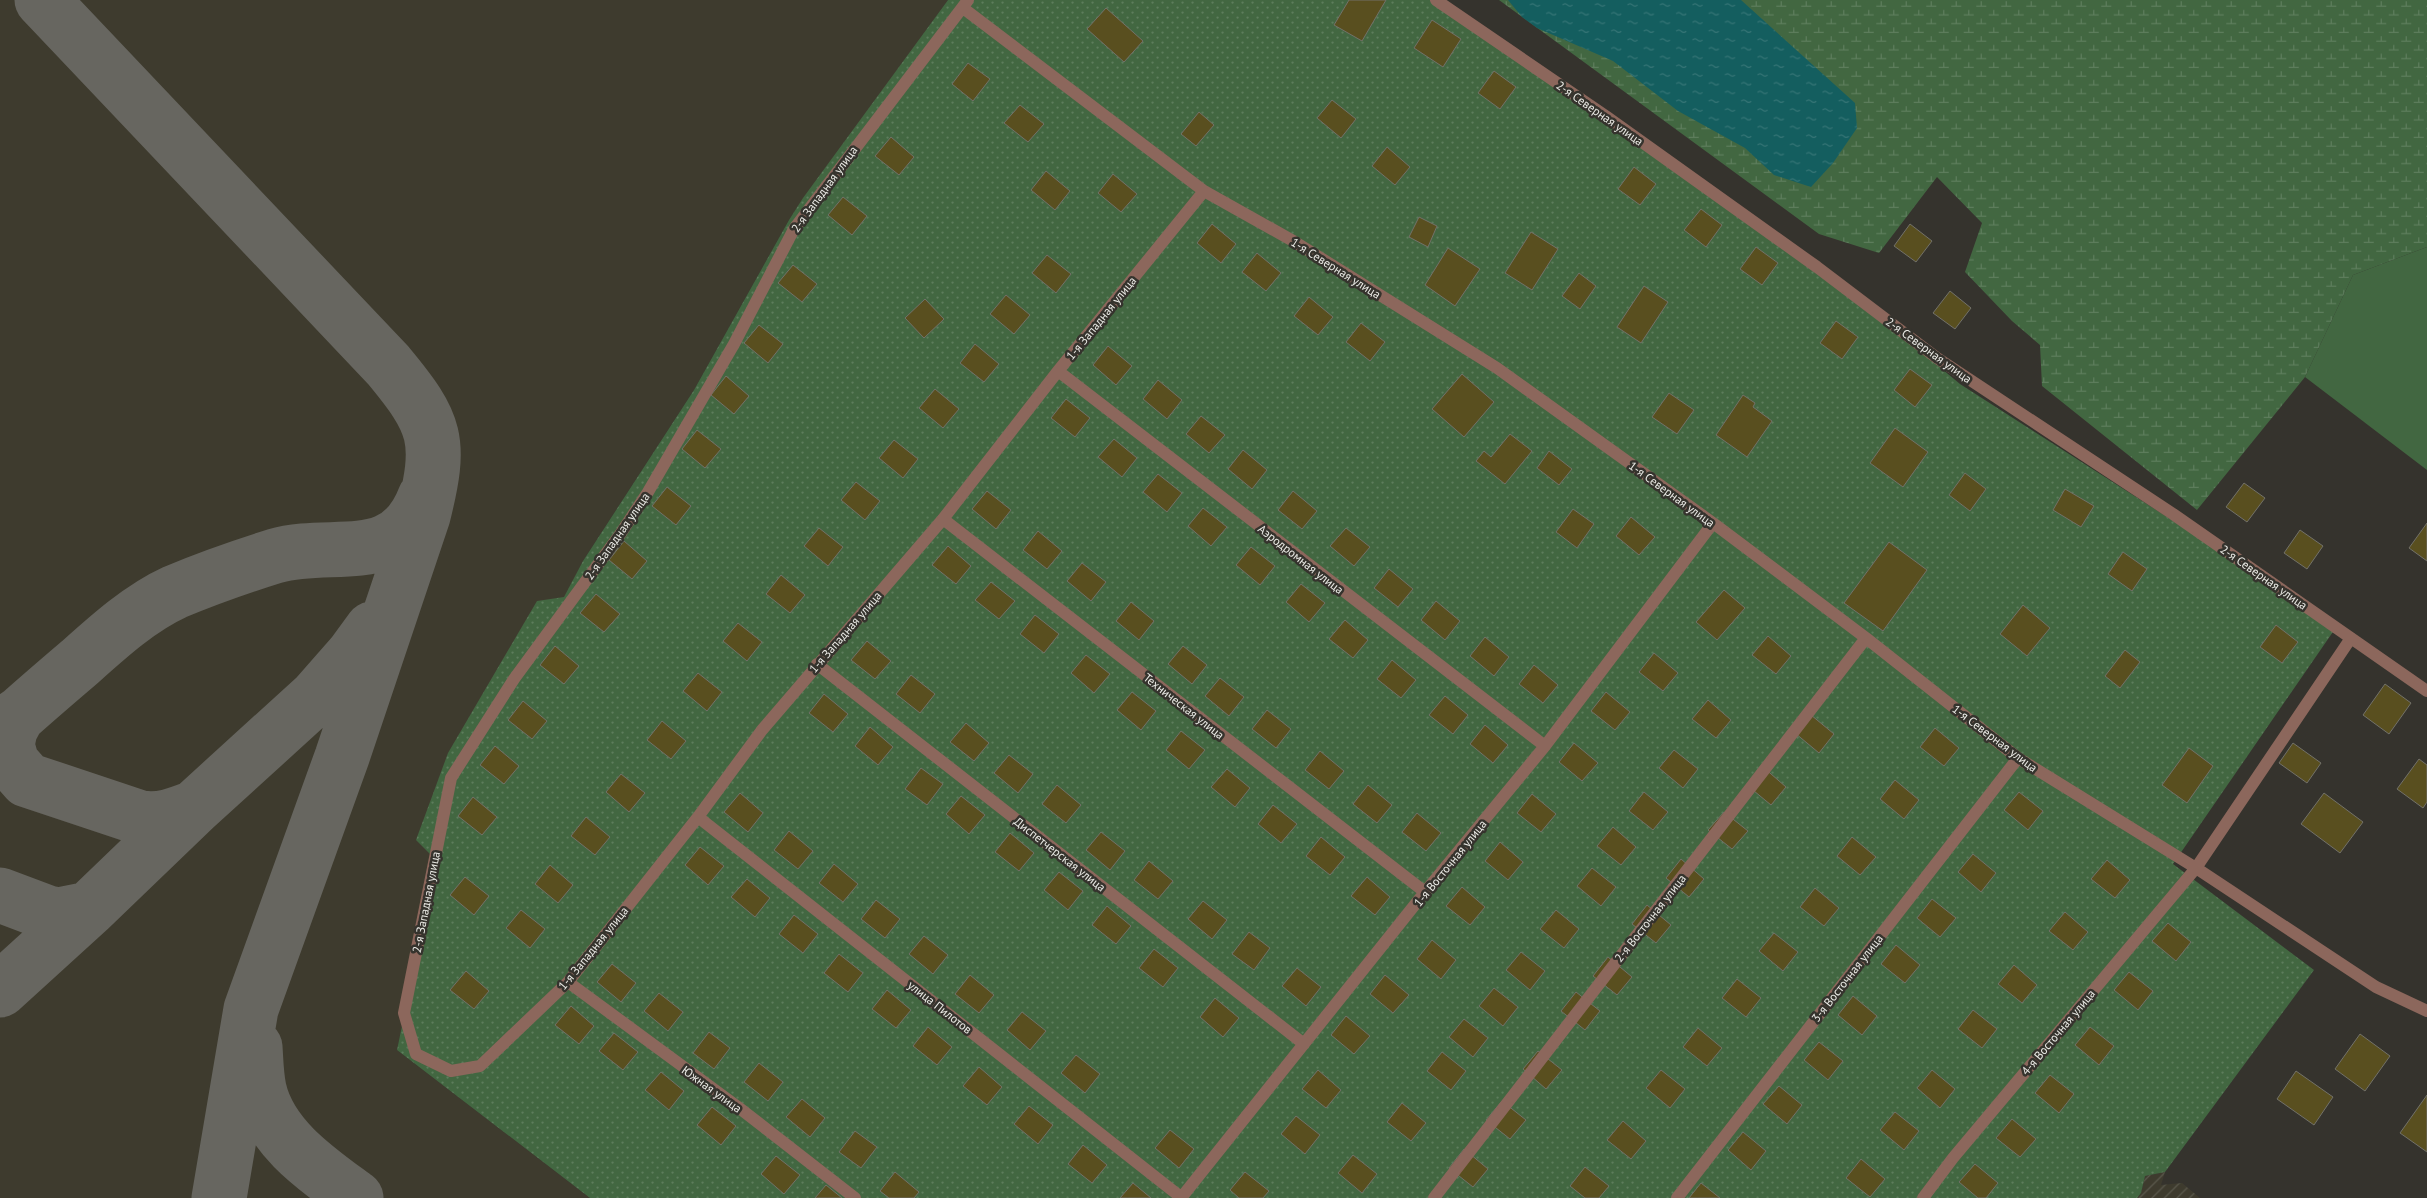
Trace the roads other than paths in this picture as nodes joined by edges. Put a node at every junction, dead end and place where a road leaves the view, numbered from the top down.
1 (1436, 0) edge
2 (966, 4) edge
3 (1204, 191) junction
4 (1058, 371) junction
5 (942, 519) junction
6 (1713, 523) junction
7 (1866, 638) junction
8 (2351, 638) junction
9 (817, 664) junction
10 (2427, 691) edge
11 (1545, 746) junction
12 (2018, 758) junction
13 (698, 817) junction
14 (2196, 868) junction
15 (1425, 892) junction
16 (568, 982) junction
17 (2427, 1010) edge
18 (1304, 1044) junction
19 (480, 1066) joint
20 (855, 1198) edge
21 (1181, 1198) edge
22 (1434, 1198) edge
23 (1677, 1198) edge
24 (1923, 1198) edge

1 - 8 street, 2-я Северная улица
2 - 3 street, 1-я Северная улица
2 - 19 street, 2-я Западная улица
3 - 4 street, 1-я Западная улица
3 - 6 street, 1-я Северная улица
4 - 5 street, 1-я Западная улица
4 - 11 street, Аэродромная улица
5 - 9 street, 1-я Западная улица
5 - 15 street, Техническая улица
6 - 7 street, 1-я Северная улица
6 - 11 street, 1-я Восточная улица
7 - 12 street, 1-я Северная улица
7 - 22 street, 2-я Восточная улица
8 - 10 street, 2-я Северная улица
8 - 14 street, 4-я Восточная улица
9 - 13 street, 1-я Западная улица
9 - 18 street, Диспетчерская улица
11 - 15 street, 1-я Восточная улица
12 - 14 street, 1-я Северная улица
12 - 23 street, 3-я Восточная улица
13 - 16 street, 1-я Западная улица
13 - 21 street, улица Пилотов
14 - 17 street, 1-я Северная улица
14 - 24 street, 4-я Восточная улица
15 - 18 street, 1-я Восточная улица
16 - 19 street, 1-я Западная улица
16 - 20 street, Южная улица
18 - 21 street, 1-я Восточная улица

